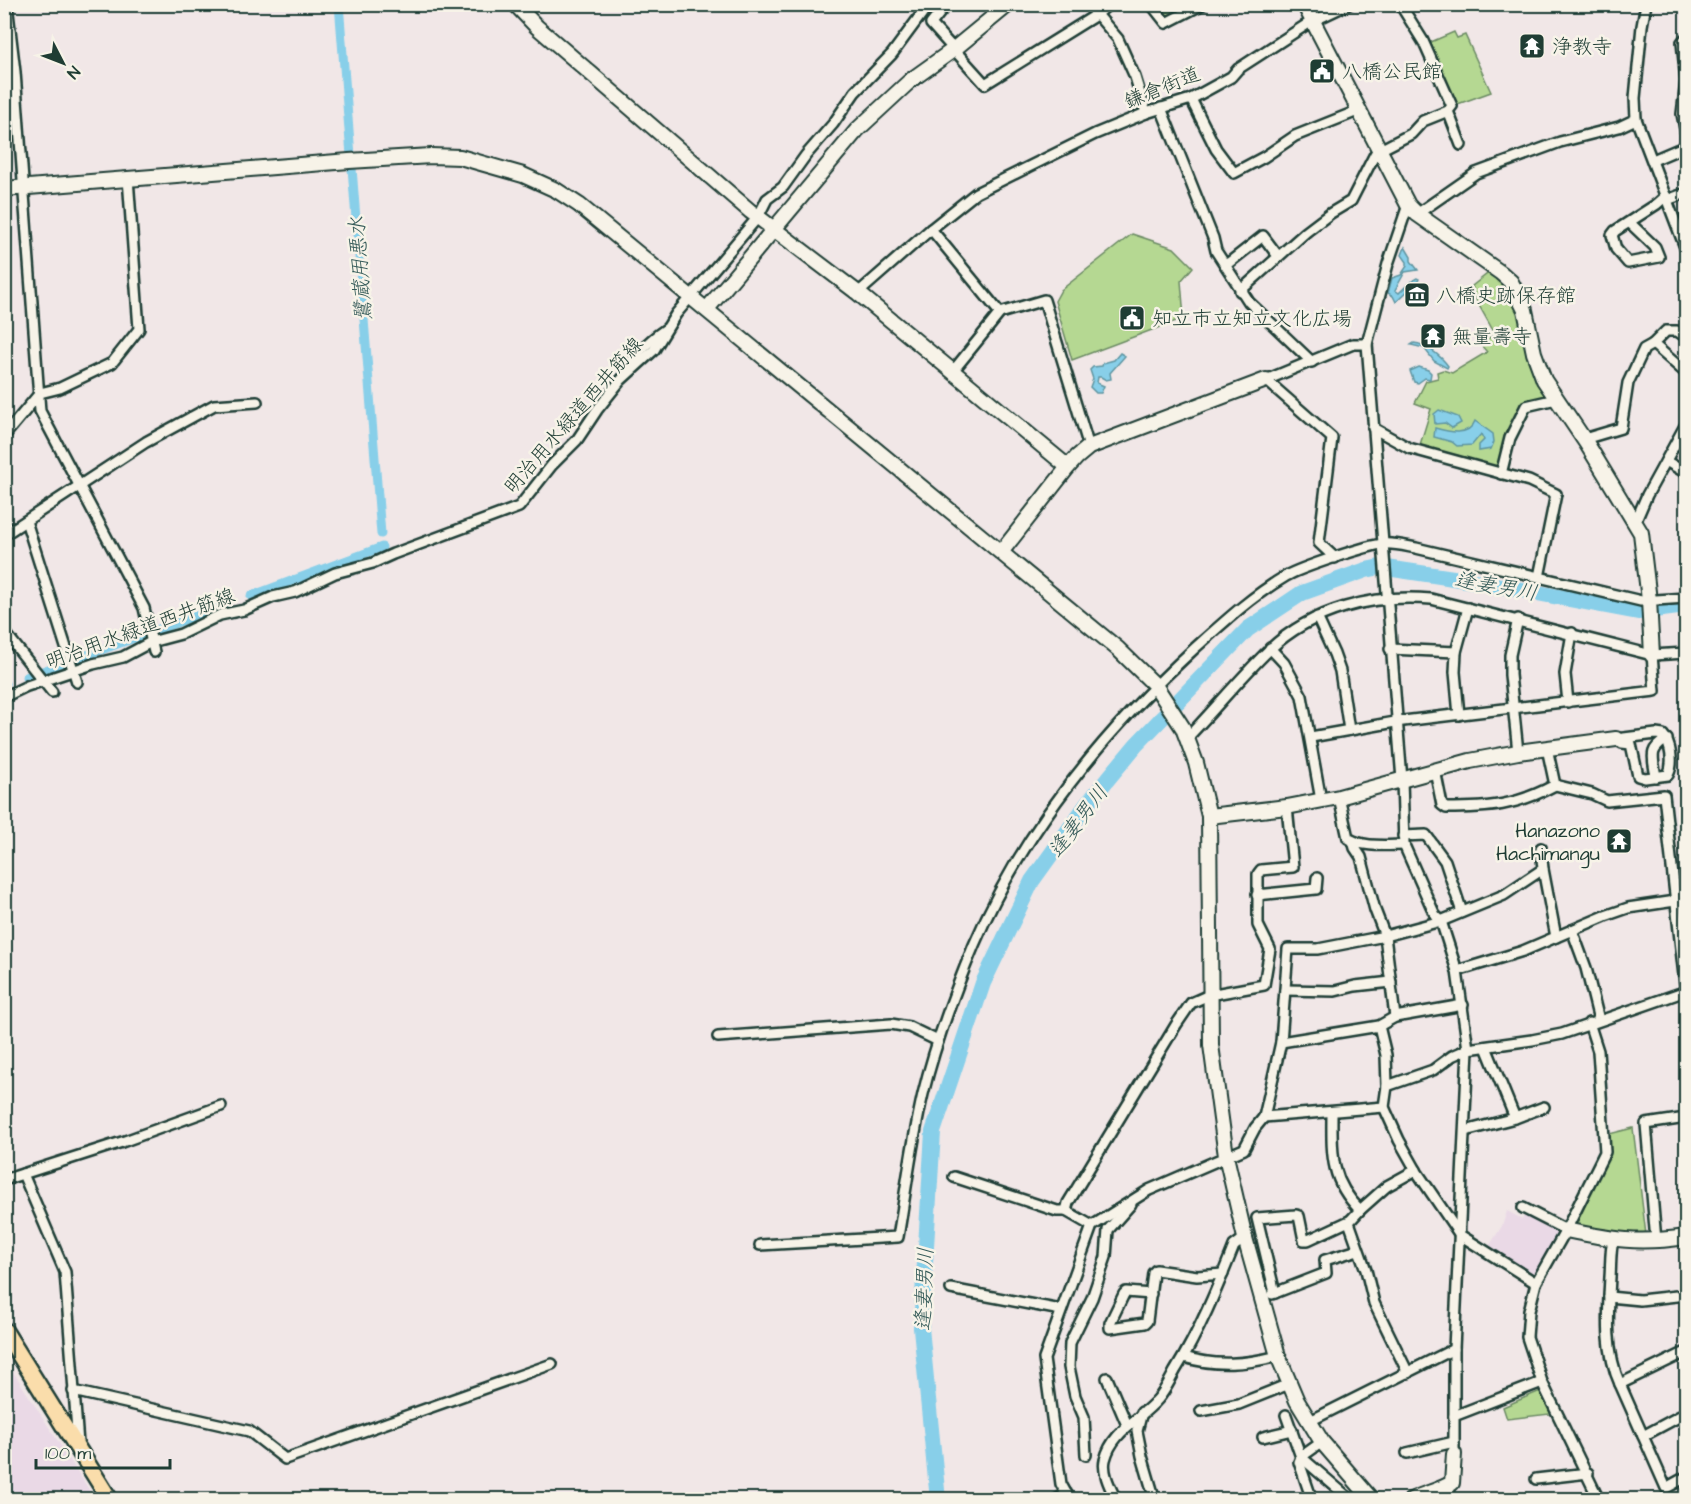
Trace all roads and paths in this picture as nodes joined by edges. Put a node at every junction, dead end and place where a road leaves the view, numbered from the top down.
1 (7, 4) edge
2 (515, 4) edge
3 (929, 4) edge
4 (947, 4) edge
5 (1010, 4) edge
6 (1088, 4) edge
7 (1109, 4) edge
8 (1151, 4) edge
9 (1203, 4) edge
10 (1304, 4) edge
11 (1349, 4) edge
12 (1400, 4) edge
13 (1646, 4) edge
14 (1096, 15) junction
15 (1314, 22) junction
16 (1686, 38) edge
17 (953, 50) junction
18 (1191, 99) junction
19 (1161, 108) junction
20 (1360, 110) junction
21 (1448, 111) junction
22 (1146, 113) junction
23 (1636, 119) junction
24 (1686, 134) edge
25 (1461, 145) dead end
26 (1686, 146) edge
27 (1380, 150) junction
28 (1653, 160) junction
29 (128, 178) junction
30 (23, 188) junction
31 (4, 189) edge
32 (1686, 193) edge
33 (1666, 198) junction
34 (1413, 209) junction
35 (758, 217) junction
36 (1630, 222) junction
37 (931, 229) junction
38 (774, 230) junction
39 (1686, 250) edge
40 (1278, 256) junction
41 (1226, 266) junction
42 (1240, 291) junction
43 (858, 293) junction
44 (692, 297) junction
45 (706, 309) junction
46 (1000, 313) junction
47 (1686, 337) edge
48 (1367, 344) junction
49 (1653, 344) junction
50 (1312, 362) junction
51 (953, 371) junction
52 (1686, 373) edge
53 (1266, 380) junction
54 (40, 393) junction
55 (1556, 399) junction
56 (257, 402) dead end
57 (1686, 427) edge
58 (1373, 428) junction
59 (4, 436) edge
60 (1584, 439) junction
61 (1089, 447) junction
62 (1666, 461) junction
63 (1068, 467) junction
64 (1686, 473) edge
65 (1501, 474) junction
66 (78, 485) junction
67 (26, 521) junction
68 (1635, 523) junction
69 (4, 535) edge
70 (1383, 547) junction
71 (1002, 552) junction
72 (1335, 558) junction
73 (1539, 577) junction
74 (1387, 598) junction
75 (1686, 598) edge
76 (1648, 602) junction
77 (1468, 608) junction
78 (1317, 617) junction
79 (1518, 619) junction
80 (4, 631) edge
81 (1572, 633) junction
82 (151, 640) junction
83 (1270, 648) junction
84 (1651, 648) junction
85 (1390, 649) junction
86 (1456, 652) junction
87 (1686, 653) edge
88 (44, 679) junction
89 (77, 682) dead end
90 (1158, 689) junction
91 (52, 692) dead end
92 (4, 697) edge
93 (1568, 702) junction
94 (1513, 708) junction
95 (1459, 715) junction
96 (1395, 722) junction
97 (1349, 730) junction
98 (1185, 733) junction
99 (1638, 736) junction
100 (1311, 737) junction
101 (1616, 739) junction
102 (1667, 739) junction
103 (1631, 744) junction
104 (1547, 748) junction
105 (1518, 752) junction
106 (1435, 770) junction
107 (1656, 777) junction
108 (1401, 780) junction
109 (1555, 785) junction
110 (1339, 797) junction
111 (1321, 800) junction
112 (1287, 807) junction
113 (1209, 816) junction
114 (1353, 841) junction
115 (1403, 841) junction
116 (1541, 848) dead end
117 (1543, 869) junction
118 (1317, 878) dead end
119 (1257, 894) junction
120 (1675, 901) junction
121 (1462, 912) junction
122 (1441, 921) junction
123 (1572, 930) junction
124 (1385, 936) junction
125 (1557, 937) junction
126 (1270, 949) junction
127 (1288, 949) junction
128 (1457, 971) junction
129 (1391, 982) junction
130 (1285, 990) junction
131 (1686, 992) edge
132 (1209, 995) junction
133 (1463, 1005) junction
134 (1395, 1017) junction
135 (1599, 1020) junction
136 (1589, 1023) junction
137 (1379, 1026) junction
138 (718, 1037) dead end
139 (938, 1041) junction
140 (1281, 1042) junction
141 (1486, 1047) junction
142 (1468, 1049) junction
143 (1387, 1086) junction
144 (221, 1106) dead end
145 (1384, 1107) junction
146 (1544, 1107) dead end
147 (1332, 1112) junction
148 (1264, 1117) junction
149 (1515, 1118) junction
150 (1686, 1118) edge
151 (1465, 1131) junction
152 (1226, 1156) junction
153 (1416, 1170) junction
154 (22, 1174) junction
155 (954, 1177) dead end
156 (4, 1180) edge
157 (1139, 1196) junction
158 (1523, 1208) dead end
159 (1360, 1210) junction
160 (1066, 1211) junction
161 (1349, 1221) junction
162 (1092, 1226) junction
163 (1566, 1230) junction
164 (1460, 1235) junction
165 (1686, 1237) edge
166 (1245, 1238) junction
167 (1613, 1240) junction
168 (1656, 1241) junction
169 (760, 1245) dead end
170 (1358, 1250) junction
171 (1223, 1274) junction
172 (1536, 1283) junction
173 (951, 1289) dead end
174 (1275, 1293) junction
175 (1151, 1294) junction
176 (1686, 1295) edge
177 (1609, 1297) junction
178 (1261, 1298) junction
179 (1061, 1310) junction
180 (4, 1330) edge
181 (1454, 1349) junction
182 (1686, 1352) edge
183 (1278, 1356) junction
184 (1184, 1357) junction
185 (552, 1364) dead end
186 (1408, 1373) junction
187 (1107, 1378) dead end
188 (1542, 1382) junction
189 (1289, 1384) junction
190 (1620, 1384) junction
191 (73, 1391) junction
192 (1202, 1411) dead end
193 (1142, 1412) junction
194 (1686, 1413) edge
195 (1286, 1415) dead end
196 (1454, 1416) junction
197 (1308, 1422) junction
198 (1127, 1425) junction
199 (1292, 1430) junction
200 (1643, 1436) junction
201 (1263, 1437) dead end
202 (1322, 1442) junction
203 (1454, 1448) junction
204 (79, 1452) junction
205 (1407, 1453) dead end
206 (1086, 1455) dead end
207 (1301, 1457) junction
208 (1588, 1473) junction
209 (1686, 1477) edge
210 (1536, 1479) dead end
211 (1450, 1485) junction
212 (1069, 1497) edge
213 (110, 1500) edge
214 (1055, 1500) edge
215 (1116, 1500) edge
216 (1155, 1500) edge
217 (1312, 1500) edge
218 (1351, 1500) edge
219 (1372, 1500) edge
220 (1412, 1500) edge
221 (1449, 1500) edge
222 (1599, 1500) edge

1 - 30 street
2 - 35 street
3 - 35 street, 明治用水緑道西井筋線
4 - 17 street
5 - 17 street
6 - 14 street
7 - 14 street
8 - 9 street
10 - 15 street
11 - 15 street, 鎌倉街道
12 - 21 street
13 - 23 street
14 - 17 street
14 - 22 street
15 - 18 street, 鎌倉街道
15 - 20 street
16 - 24 street
17 - 38 street
18 - 19 street, 鎌倉街道
18 - 20 street
19 - 22 street, 鎌倉街道
19 - 41 street
20 - 27 street
21 - 25 street
21 - 27 street
22 - 37 street, 鎌倉街道
23 - 28 street
23 - 34 street
26 - 28 street
27 - 34 street
27 - 40 street
28 - 33 street
29 - 30 street
29 - 44 street
29 - 54 street
30 - 31 street
30 - 54 street
32 - 33 street
33 - 36 street
33 - 39 street
34 - 48 street
34 - 55 street
35 - 38 street
35 - 44 street, 明治用水緑道西井筋線
36 - 36 street
37 - 43 street, 鎌倉街道
37 - 46 street
38 - 43 street
38 - 45 street
40 - 41 street
40 - 42 street
41 - 42 street
42 - 50 street
43 - 51 street
44 - 45 street
44 - 82 street, 明治用水緑道西井筋線
45 - 71 street
46 - 51 street
46 - 61 street
47 - 49 street
48 - 50 street
48 - 58 street
49 - 52 street
49 - 60 street
50 - 53 street
51 - 63 street
53 - 61 street
53 - 72 street
54 - 59 street
54 - 66 street
55 - 60 street
55 - 65 street
56 - 66 street
57 - 62 street
58 - 65 street
58 - 70 street
60 - 68 street
61 - 63 street
62 - 64 street
62 - 68 street
63 - 71 street
65 - 73 street
66 - 67 street
66 - 82 street
67 - 69 street
67 - 89 street
68 - 76 street
70 - 72 street
70 - 73 street
70 - 74 street
71 - 90 street
72 - 90 street
73 - 76 street
74 - 77 street
74 - 78 street
74 - 85 street
75 - 76 street
76 - 84 street
77 - 79 street
77 - 86 street
78 - 83 street
78 - 97 street
79 - 81 street
79 - 94 street
80 - 88 street
81 - 84 street
81 - 93 street
82 - 88 street, 明治用水緑道西井筋線
83 - 98 street
83 - 100 street
84 - 87 street
84 - 93 street
85 - 86 street
85 - 96 street
86 - 95 street
88 - 91 street
88 - 92 street, 明治用水緑道西井筋線
90 - 98 street
90 - 139 street
93 - 94 street
94 - 95 street
94 - 105 street
95 - 96 street
96 - 97 street
96 - 108 street
97 - 100 street
98 - 113 street
99 - 101 street
99 - 102 street
99 - 103 street
100 - 111 street
101 - 103 street
101 - 104 street
102 - 107 street
102 - 107 street
103 - 107 street
104 - 105 street
104 - 109 street
105 - 106 street
106 - 108 street
106 - 109 street
108 - 110 street
108 - 115 street
109 - 120 street
110 - 111 street
110 - 114 street
111 - 112 street
112 - 113 street
112 - 119 street
113 - 132 street
114 - 115 street
114 - 124 street
115 - 121 street
115 - 122 street
116 - 117 street
117 - 121 street
117 - 125 street
118 - 119 street
119 - 126 street
120 - 123 street
120 - 131 street
121 - 122 street
122 - 124 street
122 - 128 street
123 - 125 street
123 - 135 street
124 - 127 street
124 - 129 street
125 - 128 street
126 - 127 street
126 - 132 street
127 - 130 street
128 - 133 street
129 - 130 street
129 - 134 street
130 - 140 street
131 - 135 street
132 - 152 street
132 - 160 street
133 - 134 street
133 - 142 street
134 - 137 street
135 - 136 street
136 - 141 street
136 - 163 street
137 - 140 street
137 - 143 street
138 - 139 street
139 - 169 street
140 - 148 street
141 - 142 street
141 - 149 street
142 - 143 street
142 - 151 street
143 - 145 street
144 - 154 street
145 - 147 street
145 - 153 street
146 - 149 street
147 - 148 street
147 - 159 street
148 - 152 street
149 - 151 street
150 - 168 street
151 - 164 street
152 - 157 street
152 - 166 street
153 - 159 street
153 - 164 street
154 - 156 street
154 - 191 street
155 - 160 street
157 - 162 street
157 - 206 street
158 - 163 street
159 - 161 street
160 - 162 street
161 - 170 street
161 - 174 street
162 - 179 street
163 - 167 street
163 - 172 street
164 - 172 street
164 - 181 street
165 - 168 street
166 - 171 street
166 - 178 street
167 - 168 street
167 - 177 street
170 - 174 street
170 - 186 street
171 - 175 street
171 - 184 street
172 - 188 street
173 - 179 street
174 - 178 street
175 - 175 street
176 - 177 street
177 - 190 street
178 - 183 street
179 - 212 street
180 - 204 main road
181 - 186 street
181 - 196 street
182 - 190 street
183 - 184 street
183 - 189 street
184 - 193 street
185 - 191 street
186 - 197 street
187 - 198 street
188 - 196 street
188 - 208 street
189 - 192 street
189 - 197 street
190 - 200 street
191 - 204 street
193 - 198 street
193 - 216 street
194 - 200 street
195 - 199 street
196 - 203 street
197 - 202 street
198 - 215 street
199 - 201 street
199 - 207 street
200 - 209 street
202 - 207 street
202 - 219 street
203 - 205 street
203 - 211 street
204 - 213 main road
207 - 217 street
207 - 218 street
208 - 210 street
208 - 222 street
211 - 220 street
211 - 221 street
212 - 214 street

